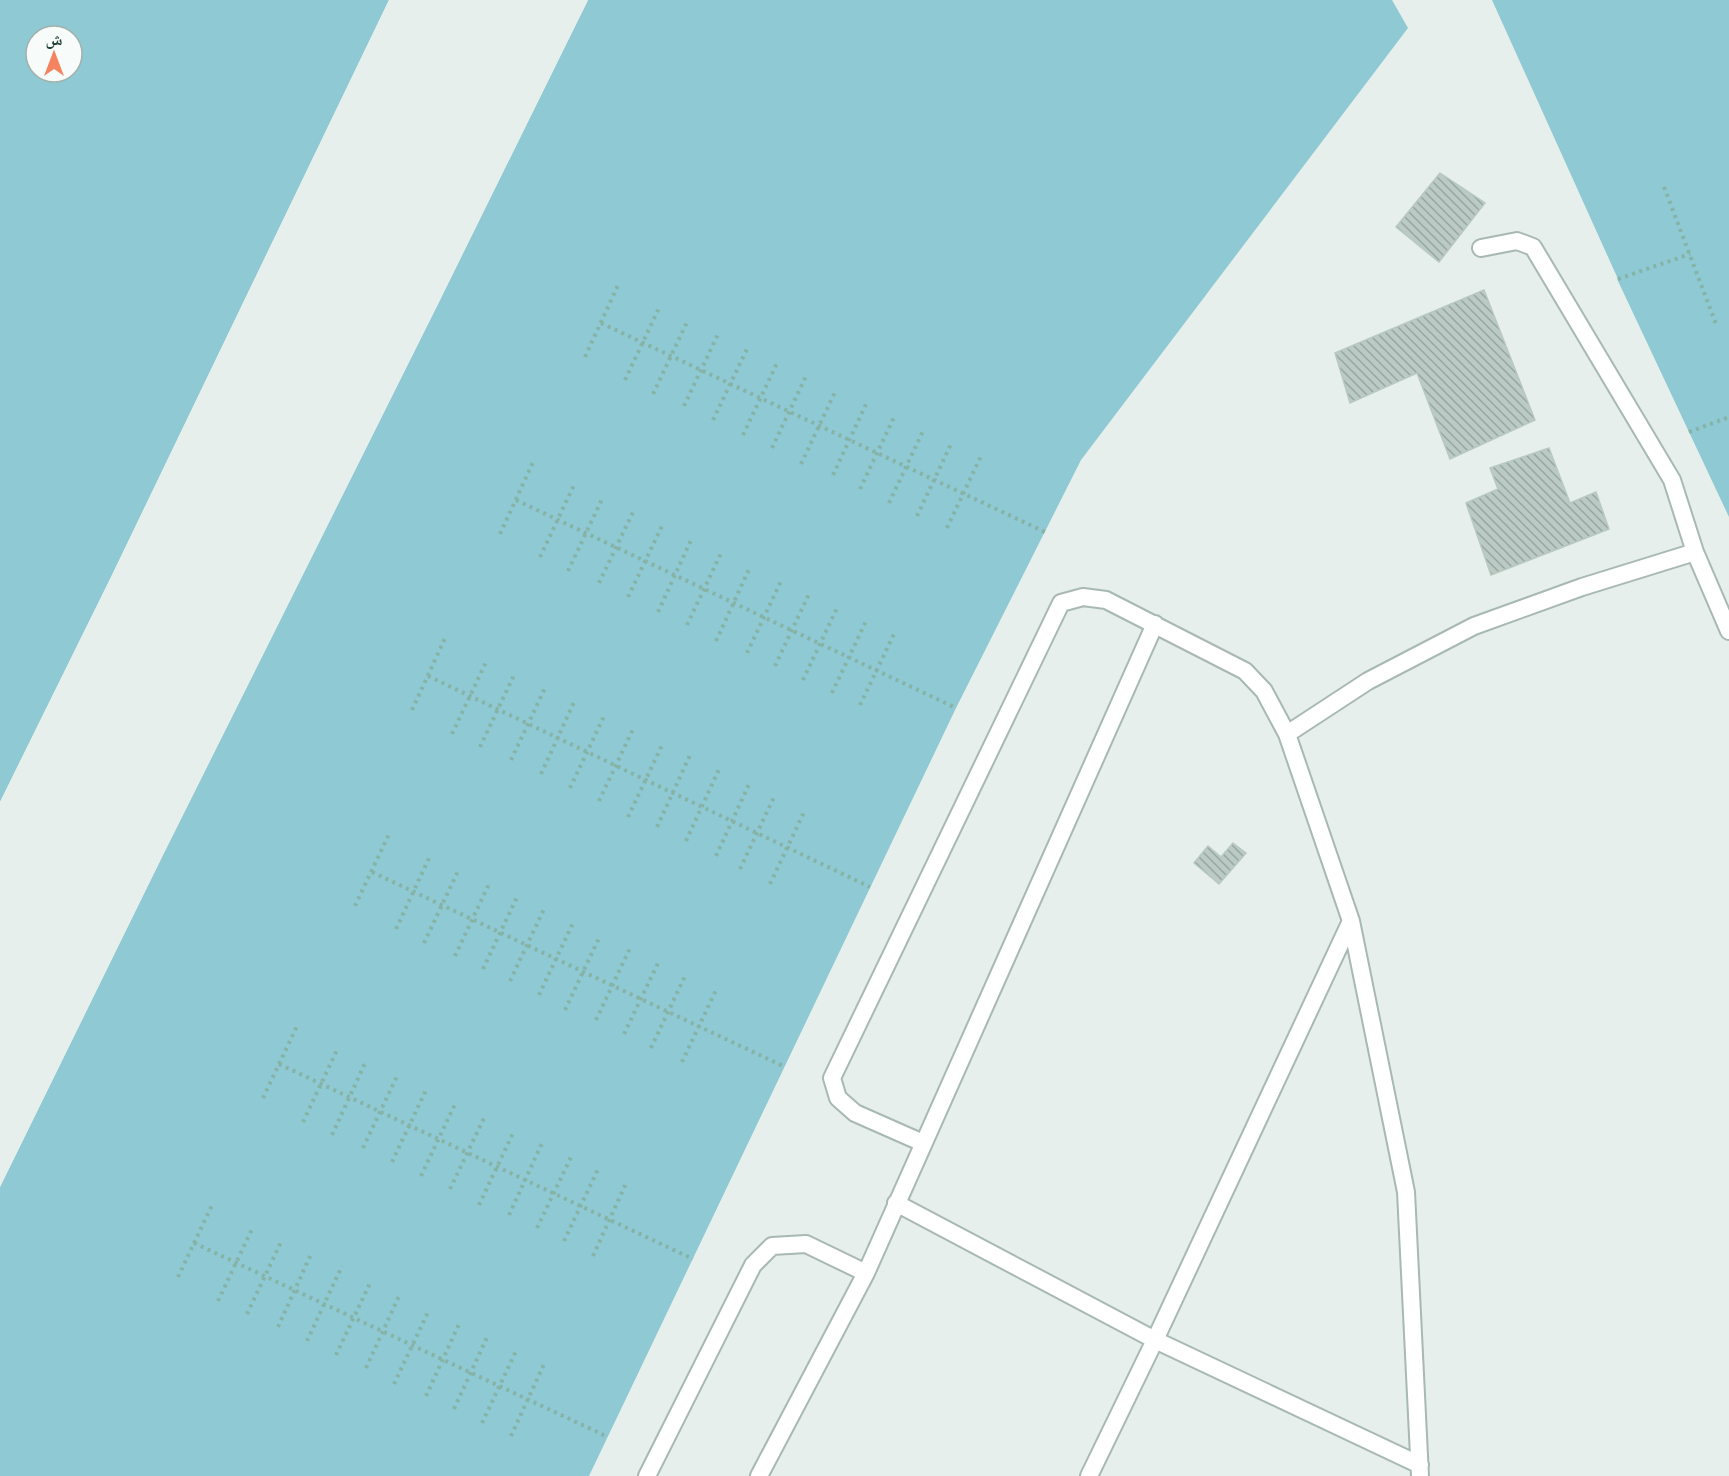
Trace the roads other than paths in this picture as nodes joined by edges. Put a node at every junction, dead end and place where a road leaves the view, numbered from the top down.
1 (1481, 248) dead end
2 (1695, 552) junction
3 (1155, 624) junction
4 (1729, 631) edge
5 (1287, 734) junction
6 (1351, 921) junction
7 (922, 1143) junction
8 (896, 1203) junction
9 (866, 1273) junction
10 (1155, 1340) junction
11 (1420, 1470) edge
12 (647, 1476) edge
13 (759, 1476) edge
14 (1089, 1476) edge

1 - 2 lane
2 - 4 lane
2 - 5 lane
3 - 5 lane
3 - 7 lane
3 - 7 lane
5 - 6 lane
6 - 10 lane
6 - 11 lane
7 - 8 lane
8 - 9 lane
8 - 10 lane
9 - 12 lane
9 - 13 lane
10 - 11 lane
10 - 14 lane

